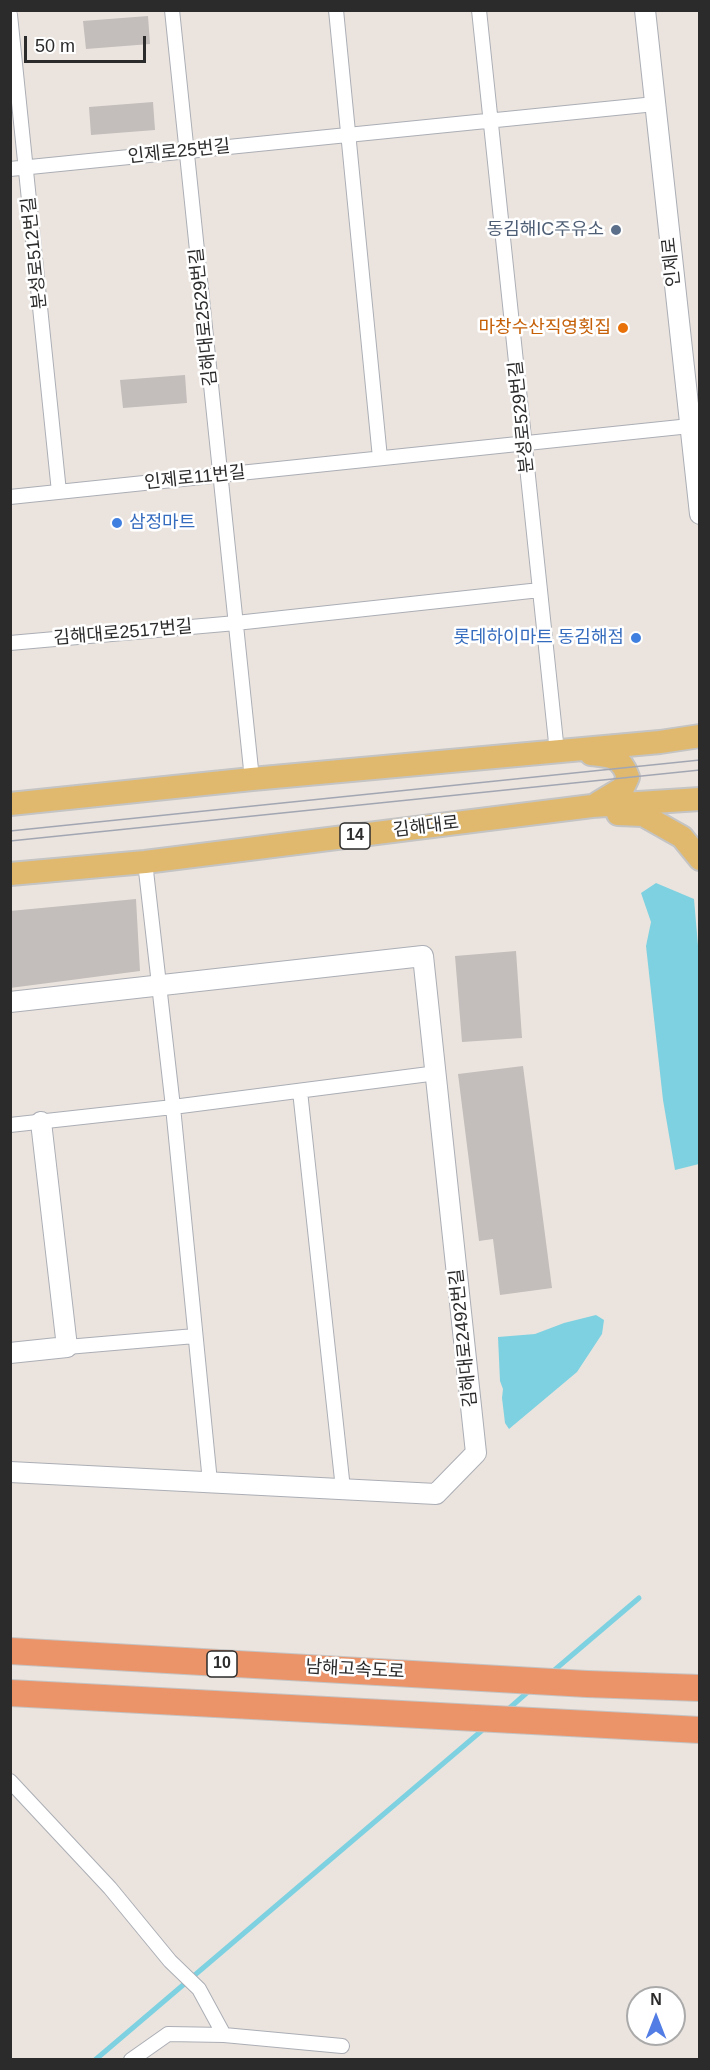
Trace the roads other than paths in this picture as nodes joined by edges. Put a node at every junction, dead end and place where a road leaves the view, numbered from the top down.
1 (172, 10) edge
2 (336, 10) edge
3 (479, 10) edge
4 (645, 10) edge
5 (10, 15) edge
6 (655, 104) junction
7 (490, 120) junction
8 (348, 135) junction
9 (187, 151) junction
10 (26, 167) junction
11 (10, 169) edge
12 (690, 426) junction
13 (525, 443) junction
14 (380, 458) junction
15 (220, 475) junction
16 (59, 492) junction
17 (10, 497) edge
18 (699, 514) edge
19 (540, 590) junction
20 (236, 623) junction
21 (10, 644) edge
22 (699, 736) edge
23 (564, 751) junction
24 (252, 779) junction
25 (699, 799) edge
26 (10, 804) edge
27 (592, 806) junction
28 (553, 811) junction
29 (699, 859) edge
30 (145, 862) junction
31 (10, 874) edge
32 (159, 985) junction
33 (10, 1002) edge
34 (437, 1073) junction
35 (300, 1091) junction
36 (173, 1107) junction
37 (41, 1122) junction
38 (10, 1125) edge
39 (195, 1336) junction
40 (67, 1347) junction
41 (10, 1353) edge
42 (10, 1472) edge
43 (210, 1482) junction
44 (343, 1489) junction
45 (10, 1651) edge
46 (699, 1688) edge
47 (10, 1693) edge
48 (699, 1730) edge
49 (10, 1781) edge
50 (224, 2035) junction
51 (342, 2046) dead end
52 (131, 2060) edge

1 - 9 street, 김해대로2529번길
2 - 8 street
3 - 7 street, 분성로529번길
4 - 6 street, 인제로
5 - 10 street, 분성로512번길
6 - 7 street, 인제로25번길
6 - 12 street, 인제로
7 - 8 street, 인제로25번길
7 - 13 street, 분성로529번길
8 - 9 street, 인제로25번길
8 - 14 street
9 - 10 street, 인제로25번길
9 - 15 street, 김해대로2529번길
10 - 11 street, 인제로25번길
10 - 16 street, 분성로512번길
12 - 13 street, 인제로11번길
12 - 18 street, 인제로
13 - 14 street, 인제로11번길
13 - 19 street, 분성로529번길
14 - 15 street, 인제로11번길
15 - 16 street, 인제로11번길
15 - 20 street, 김해대로2529번길
16 - 17 street, 인제로11번길
19 - 20 street
19 - 23 street, 분성로529번길
20 - 21 street, 김해대로2517번길
20 - 24 street, 김해대로2529번길
22 - 23 main road
23 - 24 main road
23 - 27 main road
24 - 26 main road
25 - 27 main road, 김해대로 / 14
27 - 28 main road, 김해대로 / 14
28 - 29 main road
28 - 30 main road, 김해대로 / 14
30 - 31 main road, 김해대로 / 14
30 - 32 street
32 - 33 street, 김해대로2492번길
32 - 34 street, 김해대로2492번길
32 - 36 street
34 - 35 street
34 - 44 street, 김해대로2492번길
35 - 36 street
35 - 44 street
36 - 37 street
36 - 39 street
37 - 38 street
37 - 40 street
39 - 40 street
39 - 43 street
40 - 41 street
42 - 43 street, 김해대로2492번길
43 - 44 street, 김해대로2492번길
45 - 46 highway, 남해고속도로 / 10
47 - 48 highway
49 - 50 street
50 - 51 street
50 - 52 street

